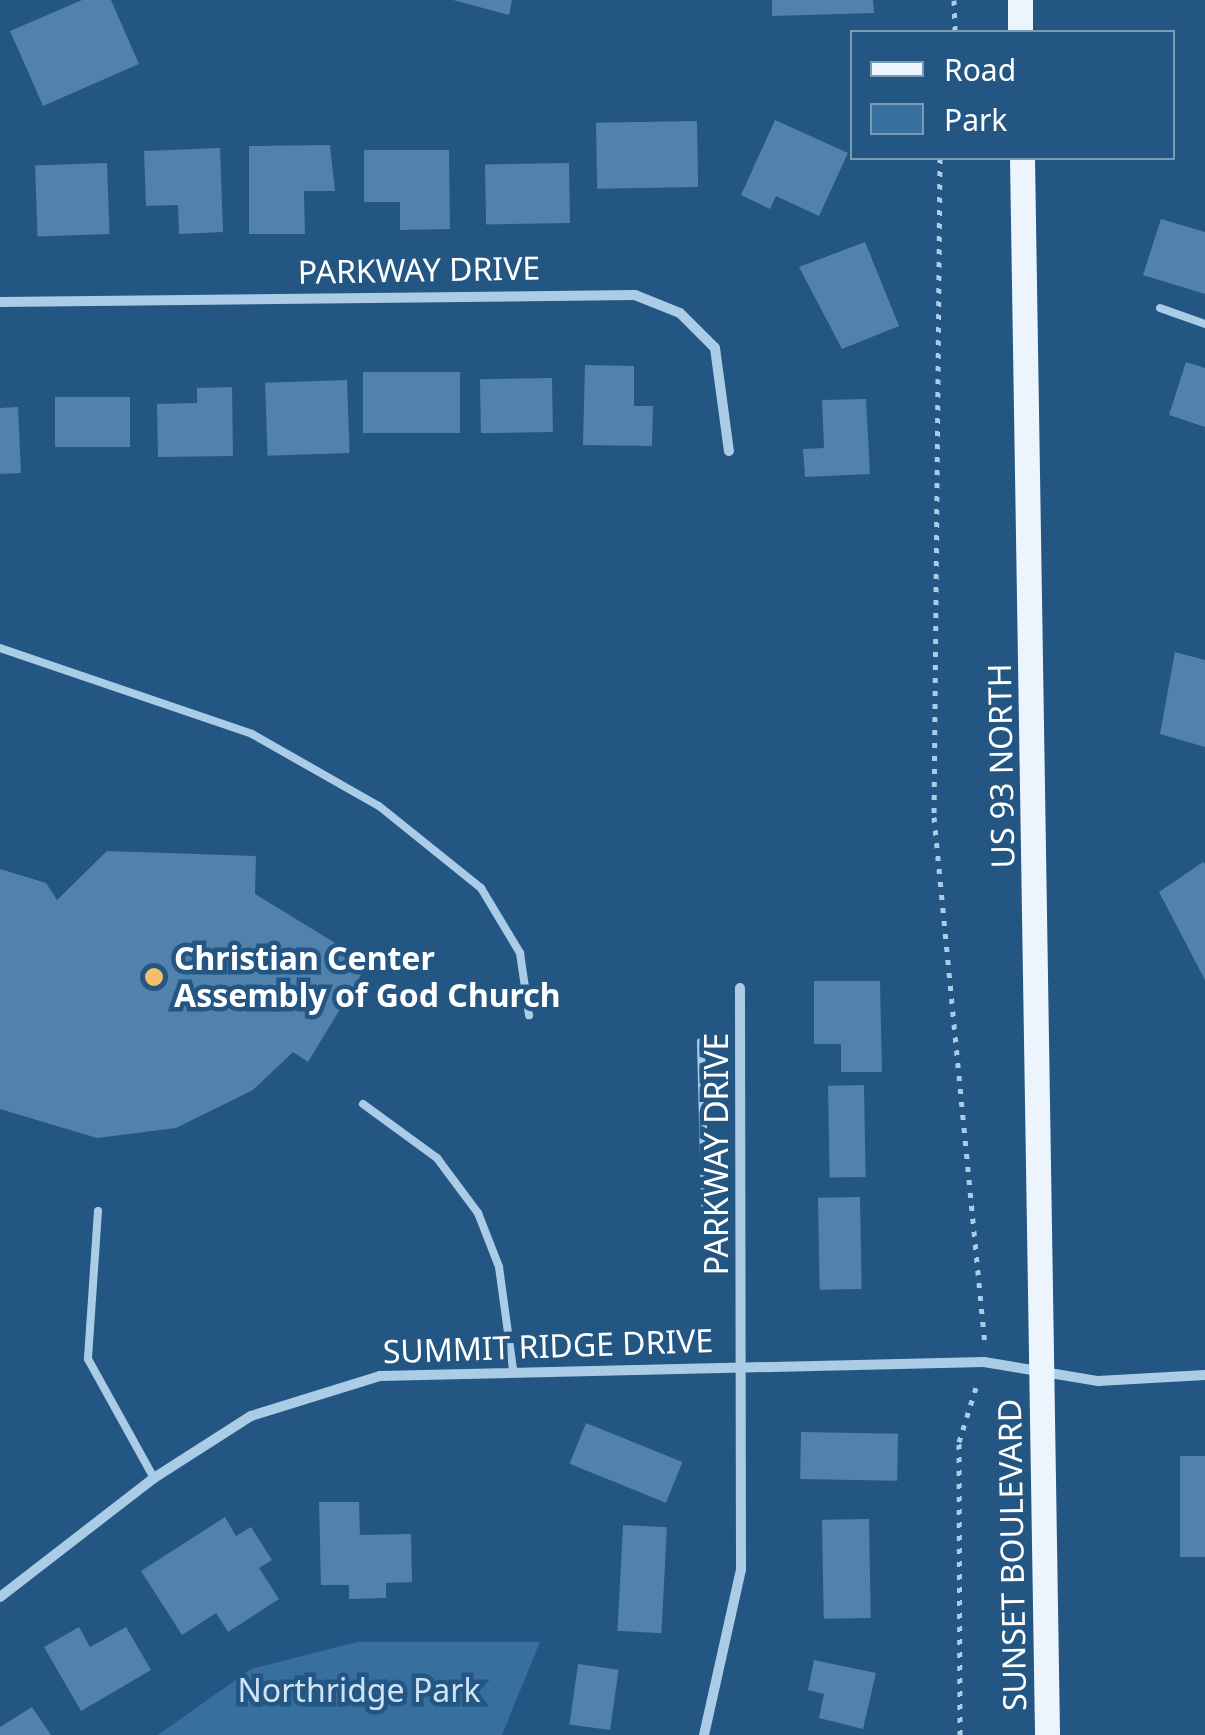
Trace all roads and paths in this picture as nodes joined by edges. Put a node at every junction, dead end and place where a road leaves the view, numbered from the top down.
1 (954, 0) edge
2 (1020, 0) edge
3 (954, 30) edge
4 (1020, 30) edge
5 (940, 160) edge
6 (1022, 160) edge
7 (0, 302) edge
8 (1160, 308) dead end
9 (1205, 324) edge
10 (728, 451) dead end
11 (0, 648) edge
12 (740, 988) dead end
13 (529, 1014) dead end
14 (700, 1042) dead end
15 (362, 1104) dead end
16 (705, 1206) dead end
17 (98, 1211) dead end
18 (984, 1362) junction
19 (743, 1364) junction
20 (514, 1369) junction
21 (1042, 1374) junction
22 (1205, 1375) edge
23 (154, 1478) junction
24 (0, 1598) edge
25 (704, 1735) edge
26 (960, 1735) edge
27 (1047, 1735) edge

1 - 3 path
2 - 4 main road
5 - 18 path
6 - 21 main road, US 93 NORTH
7 - 10 street, PARKWAY DRIVE
8 - 9 lane
11 - 13 lane
12 - 19 street, PARKWAY DRIVE
14 - 16 lane
15 - 20 lane
17 - 23 lane
18 - 19 street, SUMMIT RIDGE DRIVE
18 - 21 street, SUMMIT RIDGE DRIVE
18 - 26 path
19 - 20 street, SUMMIT RIDGE DRIVE
19 - 25 street, PARKWAY DRIVE
20 - 23 street, SUMMIT RIDGE DRIVE
21 - 22 street, SUMMIT RIDGE DRIVE
21 - 27 main road, SUNSET BOULEVARD
23 - 24 street, SUMMIT RIDGE DRIVE

